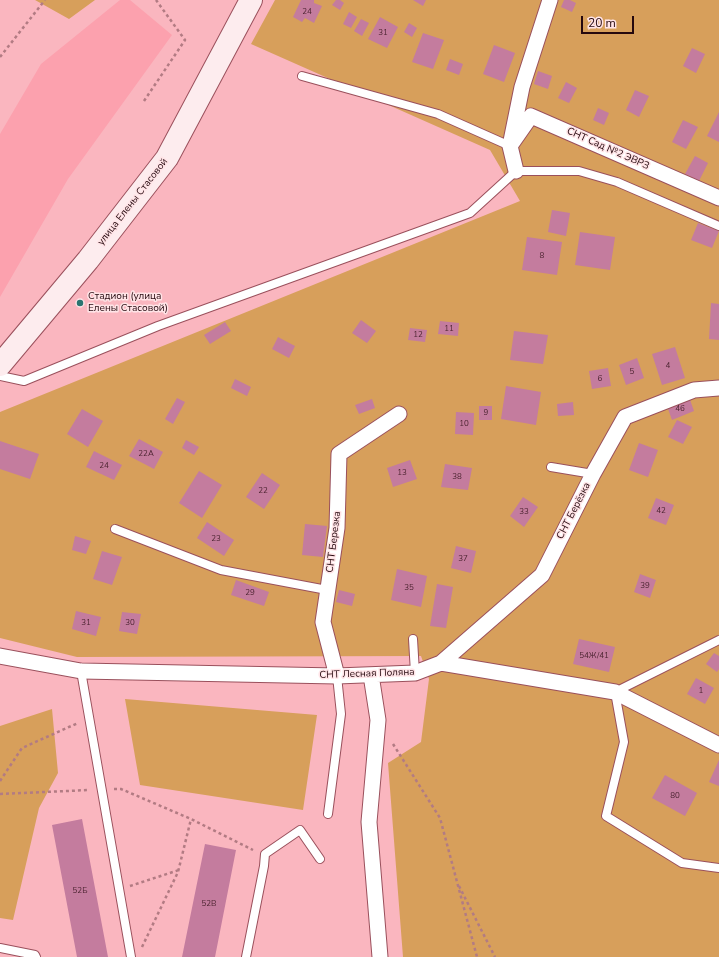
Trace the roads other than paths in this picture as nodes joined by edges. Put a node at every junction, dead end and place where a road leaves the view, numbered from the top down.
1 (251, 0) edge
2 (550, 0) edge
3 (302, 76) dead end
4 (510, 146) junction
5 (516, 171) junction
6 (719, 198) edge
7 (719, 226) edge
8 (0, 365) edge
9 (0, 376) edge
10 (719, 388) edge
11 (400, 414) dead end
12 (551, 467) dead end
13 (593, 474) junction
14 (115, 529) dead end
15 (328, 590) junction
16 (413, 639) dead end
17 (719, 640) edge
18 (0, 656) edge
19 (441, 663) junction
20 (81, 671) junction
21 (416, 673) junction
22 (371, 675) junction
23 (337, 676) junction
24 (615, 692) junction
25 (719, 745) edge
26 (328, 814) dead end
27 (320, 859) dead end
28 (719, 868) edge
29 (6, 951) edge
30 (36, 957) edge
31 (131, 957) edge
32 (246, 957) edge
33 (380, 957) edge

1 - 8 main road, улица Елены Стасовой
2 - 4 street
3 - 4 lane
4 - 5 street
4 - 6 street, СНТ Сад №2 ЭВРЗ
5 - 7 lane
5 - 9 lane
10 - 13 street, СНТ Берёзка
11 - 15 street, СНТ Березка
12 - 13 lane
13 - 19 street, СНТ Берёзка
14 - 15 lane
15 - 23 street, СНТ Березка
16 - 21 lane
17 - 24 lane
18 - 20 street, СНТ Лесная Поляна
19 - 21 street, СНТ Лесная Поляна
19 - 24 street
20 - 23 street, СНТ Лесная Поляна
20 - 31 lane
21 - 22 street, СНТ Лесная Поляна
22 - 23 street, СНТ Лесная Поляна
22 - 33 street
23 - 26 lane
24 - 25 street
24 - 28 lane
27 - 32 lane
29 - 30 lane

